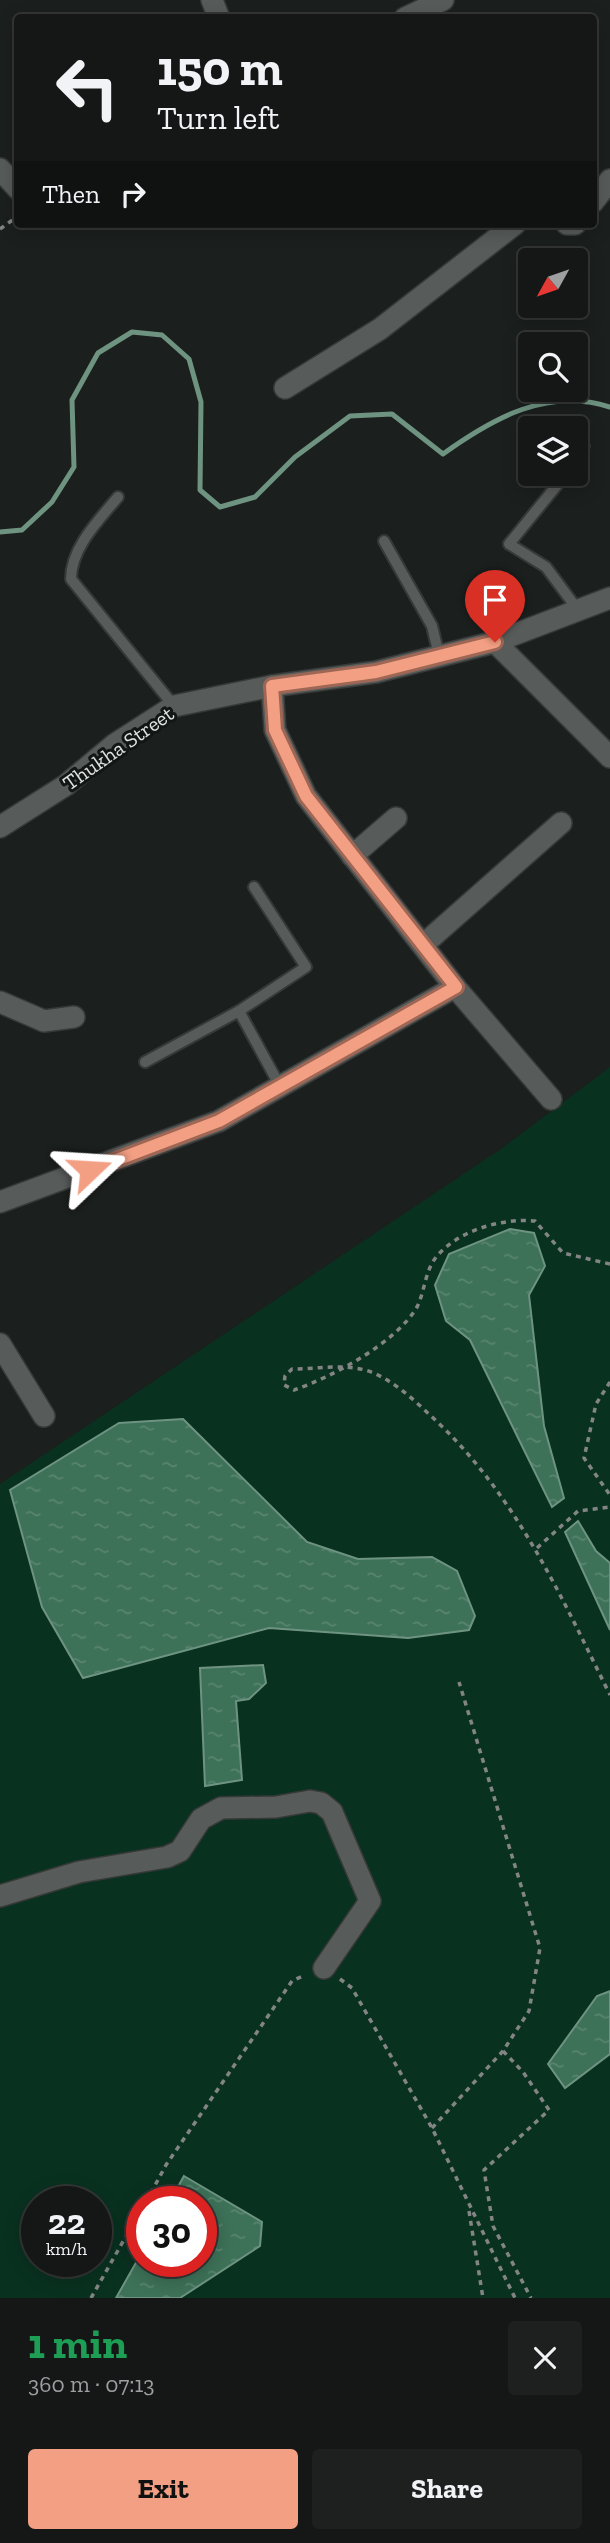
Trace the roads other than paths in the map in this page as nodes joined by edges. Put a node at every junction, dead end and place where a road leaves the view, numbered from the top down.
1 (445, 0) edge
2 (414, 14) edge
3 (0, 169) edge
4 (610, 180) edge
5 (14, 185) edge
6 (597, 197) edge
7 (510, 228) edge
8 (285, 388) dead end
9 (556, 486) edge
10 (117, 497) dead end
11 (384, 541) dead end
12 (610, 598) edge
13 (578, 610) junction
14 (495, 642) junction
15 (439, 655) junction
16 (272, 686) junction
17 (174, 706) junction
18 (610, 757) edge
19 (396, 818) dead end
20 (561, 822) dead end
21 (0, 827) edge
22 (352, 856) junction
23 (254, 887) dead end
24 (424, 944) junction
25 (456, 987) junction
26 (0, 1002) edge
27 (239, 1011) junction
28 (74, 1017) dead end
29 (145, 1062) dead end
30 (281, 1088) junction
31 (551, 1099) dead end
32 (0, 1202) edge
33 (0, 1344) edge
34 (44, 1416) dead end
35 (0, 1896) edge
36 (324, 1968) road end

1 - 2 street
3 - 5 street
4 - 6 street
7 - 8 street
9 - 13 lane
10 - 17 lane
11 - 15 lane
12 - 13 street, Thukha Street
13 - 14 street, Thukha Street
14 - 15 street, Thukha Street
14 - 18 street
15 - 16 street, Thukha Street
16 - 17 street, Thukha Street
16 - 22 street
17 - 21 street, Thukha Street
19 - 22 street
20 - 24 street
22 - 24 street
23 - 27 lane
24 - 25 street
25 - 30 street
25 - 31 street
26 - 28 street
27 - 29 lane
27 - 30 lane
30 - 32 street
33 - 34 street
35 - 36 street

